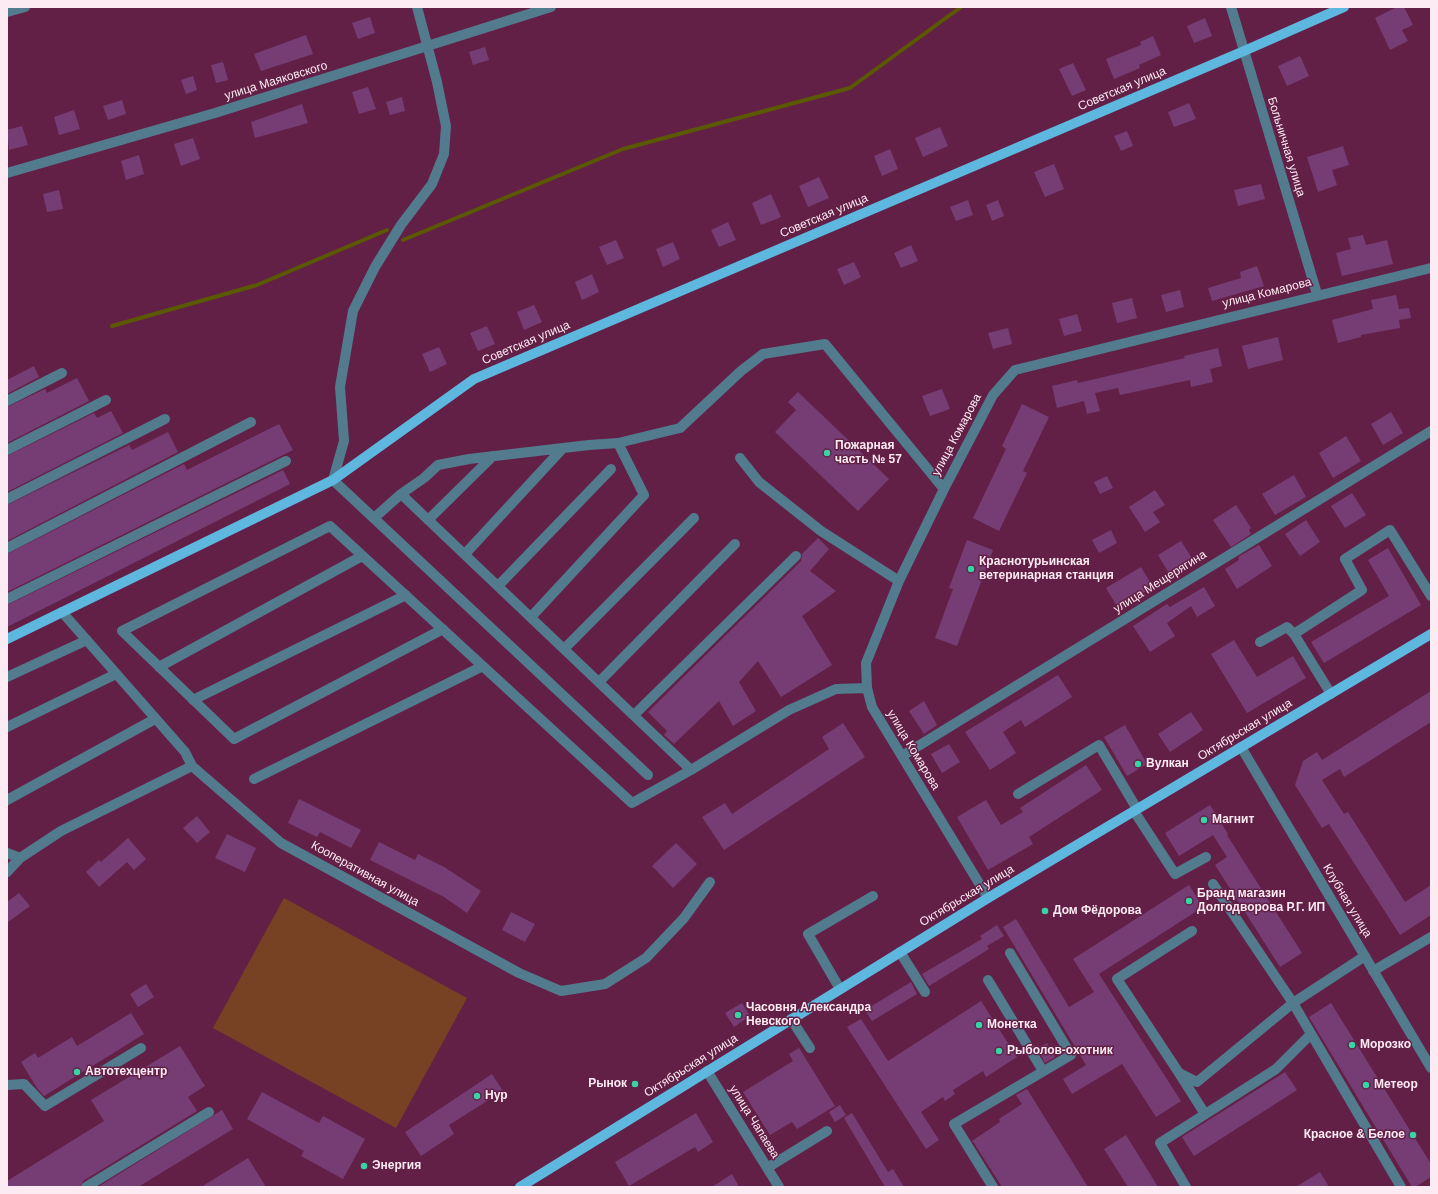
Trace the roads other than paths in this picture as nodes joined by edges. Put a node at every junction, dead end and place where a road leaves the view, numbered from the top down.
1 (25, 7) edge
2 (417, 7) edge
3 (551, 7) edge
4 (1231, 7) edge
5 (1344, 7) edge
6 (7, 12) edge
7 (428, 47) junction
8 (1244, 52) junction
9 (7, 173) edge
10 (1431, 268) edge
11 (1317, 294) junction
12 (62, 373) dead end
13 (106, 400) dead end
14 (7, 401) edge
15 (165, 419) dead end
16 (251, 422) dead end
17 (1431, 431) edge
18 (618, 443) junction
19 (563, 448) junction
20 (7, 450) edge
21 (493, 456) junction
22 (740, 458) dead end
23 (286, 461) dead end
24 (611, 469) dead end
25 (333, 480) junction
26 (944, 489) junction
27 (401, 494) junction
28 (7, 499) edge
29 (374, 518) junction
30 (694, 518) dead end
31 (428, 520) junction
32 (735, 544) dead end
33 (7, 548) edge
34 (465, 554) junction
35 (362, 556) junction
36 (796, 556) dead end
37 (900, 582) junction
38 (498, 586) junction
39 (406, 595) junction
40 (1431, 596) edge
41 (7, 599) edge
42 (62, 612) junction
43 (531, 617) junction
44 (443, 629) junction
45 (1294, 634) junction
46 (1431, 634) edge
47 (7, 639) edge
48 (87, 640) junction
49 (1260, 642) dead end
50 (564, 649) junction
51 (483, 666) junction
52 (159, 667) junction
53 (116, 674) junction
54 (7, 677) edge
55 (599, 682) junction
56 (867, 688) junction
57 (1331, 694) junction
58 (193, 700) junction
59 (634, 715) junction
60 (155, 719) junction
61 (7, 727) edge
62 (1241, 747) junction
63 (902, 756) junction
64 (192, 766) junction
65 (691, 770) junction
66 (648, 775) dead end
67 (254, 779) dead end
68 (1018, 794) dead end
69 (7, 800) edge
70 (1135, 810) junction
71 (7, 853) edge
72 (1206, 857) dead end
73 (20, 858) junction
74 (7, 872) edge
75 (710, 882) dead end
76 (1213, 884) dead end
77 (873, 896) dead end
78 (988, 898) junction
79 (1192, 931) dead end
80 (1431, 937) edge
81 (900, 952) junction
82 (1010, 954) dead end
83 (1365, 956) junction
84 (1373, 971) junction
85 (988, 980) dead end
86 (840, 989) junction
87 (925, 992) dead end
88 (1293, 1003) junction
89 (791, 1019) junction
90 (1311, 1034) junction
91 (141, 1048) dead end
92 (810, 1048) dead end
93 (1431, 1068) edge
94 (1043, 1071) junction
95 (707, 1072) junction
96 (1179, 1074) junction
97 (7, 1085) edge
98 (209, 1112) dead end
99 (1204, 1114) junction
100 (827, 1130) dead end
101 (767, 1168) junction
102 (86, 1187) edge
103 (520, 1187) edge
104 (779, 1187) edge
105 (993, 1187) edge
106 (1186, 1187) edge
107 (1401, 1187) edge

1 - 6 street
2 - 7 street
3 - 7 street, улица Маяковского
4 - 8 street, Больничная улица
5 - 8 main road, Советская улица
7 - 9 street, улица Маяковского
7 - 25 street
8 - 11 street, Больничная улица
8 - 25 main road, Советская улица
10 - 11 street, улица Комарова
11 - 26 street, улица Комарова
12 - 14 street
13 - 20 street
15 - 28 street
16 - 33 street
17 - 63 street, улица Мещерягина
18 - 19 street
18 - 26 street
18 - 43 street
19 - 21 street
19 - 34 street
21 - 27 street
21 - 31 street
22 - 37 street
23 - 41 street
24 - 38 street
25 - 29 street
25 - 42 main road, Советская улица
26 - 37 street, улица Комарова
27 - 29 street
27 - 31 street
29 - 66 street
30 - 50 street
31 - 34 street
32 - 55 street
34 - 38 street
35 - 39 street
35 - 52 street
35 - 52 street
36 - 59 street
37 - 56 street, улица Комарова
38 - 43 street
39 - 44 street
39 - 58 street
40 - 45 street
42 - 47 main road, Советская улица
42 - 48 street, Кооперативная улица
43 - 50 street
44 - 51 street
44 - 58 street
45 - 49 street
45 - 57 street
46 - 57 main road, Октябрьская улица
48 - 53 street, Кооперативная улица
48 - 54 street
50 - 55 street
51 - 65 street
51 - 67 street
52 - 58 street
53 - 60 street, Кооперативная улица
53 - 61 street
55 - 59 street
56 - 63 street, улица Комарова
56 - 65 street
57 - 62 main road, Октябрьская улица
59 - 65 street
60 - 64 street, Кооперативная улица
60 - 69 street
62 - 70 main road, Октябрьская улица
62 - 83 street, Клубная улица
63 - 78 street, улица Комарова
64 - 73 street
64 - 75 street, Кооперативная улица
68 - 70 street
70 - 72 street
70 - 78 main road, Октябрьская улица
71 - 73 street
73 - 74 street
76 - 88 street
77 - 86 street
78 - 81 main road, Октябрьская улица
79 - 96 street
80 - 84 street
81 - 86 main road, Октябрьская улица
81 - 87 street
82 - 94 street
83 - 84 street, Клубная улица
83 - 88 street
84 - 93 street, Клубная улица
85 - 94 street
86 - 89 main road, Октябрьская улица
88 - 90 street
88 - 96 street
89 - 92 street
89 - 95 main road, Октябрьская улица
90 - 99 street
90 - 107 street
91 - 97 street
94 - 105 street
95 - 101 street, улица Чапаева
95 - 103 main road, Октябрьская улица
96 - 99 street
98 - 102 street
99 - 106 street
100 - 101 street
101 - 104 street, улица Чапаева

